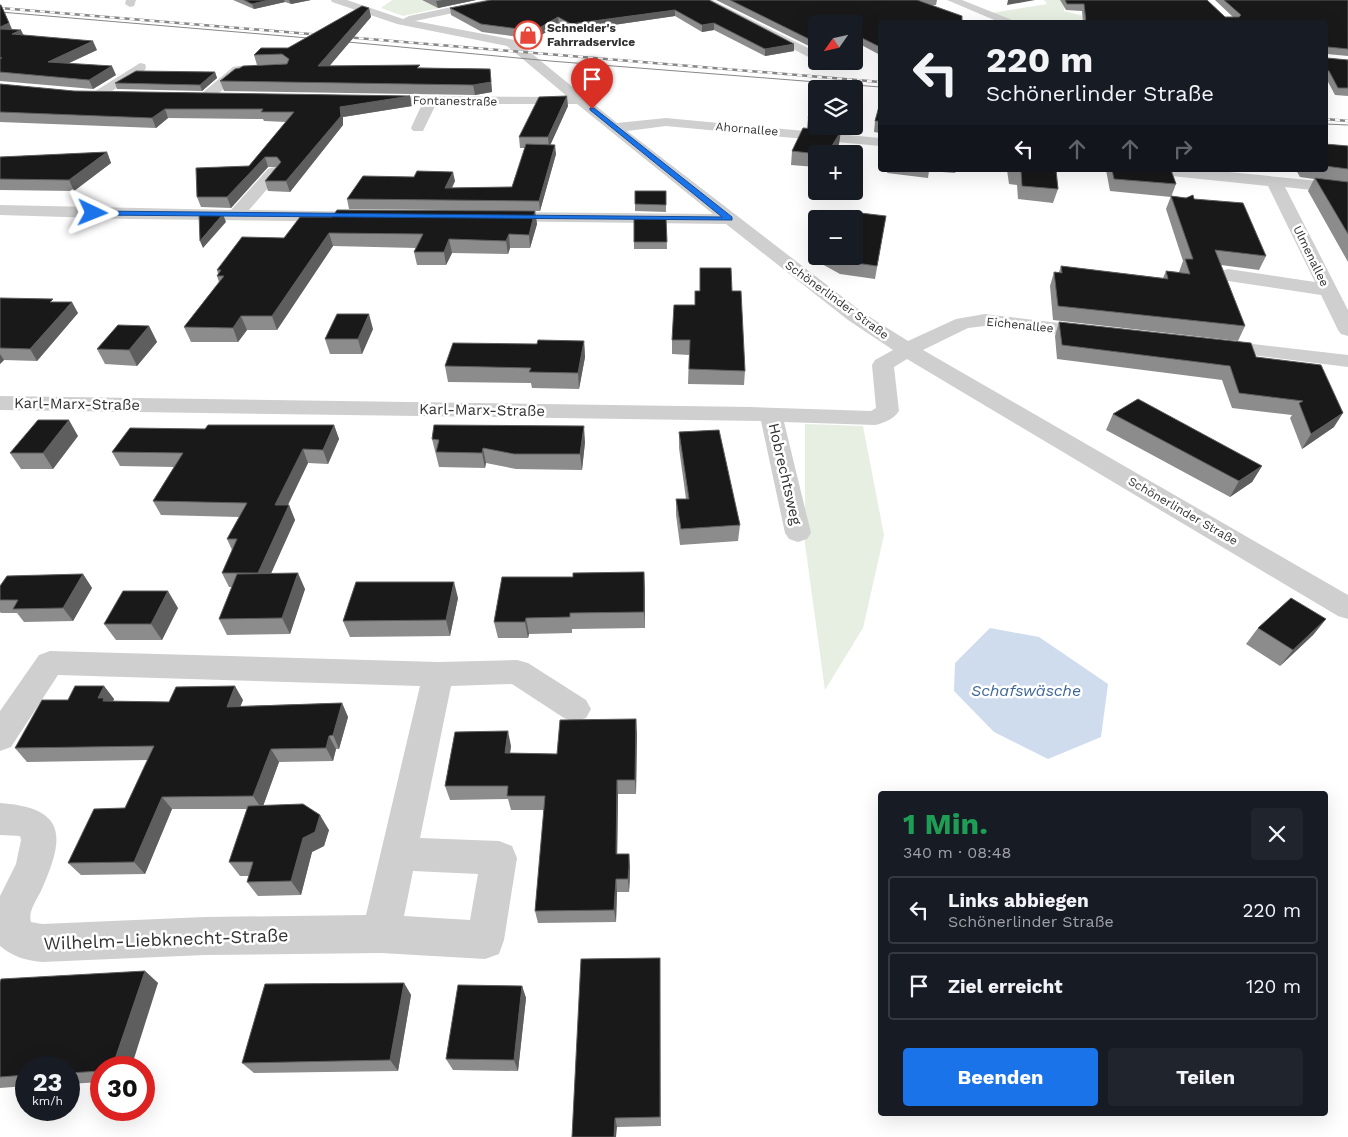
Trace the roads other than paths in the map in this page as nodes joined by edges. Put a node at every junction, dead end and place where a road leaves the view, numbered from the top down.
1 (336, 0) edge
2 (501, 0) edge
3 (704, 0) edge
4 (952, 0) edge
5 (1003, 20) edge
6 (400, 22) junction
7 (808, 53) edge
8 (140, 67) dead end
9 (266, 70) edge
10 (78, 95) edge
11 (96, 95) junction
12 (124, 96) edge
13 (224, 98) edge
14 (356, 99) edge
15 (431, 100) junction
16 (580, 100) junction
17 (418, 128) dead end
18 (614, 128) junction
19 (878, 142) edge
20 (274, 172) edge
21 (1181, 172) edge
22 (1274, 182) junction
23 (1348, 189) edge
24 (0, 210) edge
25 (236, 215) junction
26 (389, 217) edge
27 (487, 217) edge
28 (730, 219) junction
29 (1228, 275) dead end
30 (1328, 290) junction
31 (1348, 330) edge
32 (1112, 335) edge
33 (1195, 344) edge
34 (907, 350) junction
35 (1348, 361) edge
36 (0, 403) edge
37 (772, 415) junction
38 (798, 533) dead end
39 (1348, 608) edge
40 (438, 674) junction
41 (575, 709) dead end
42 (0, 737) edge
43 (0, 819) edge
44 (398, 854) junction
45 (381, 934) junction

1 - 6 street, Schönerlinder Straße
2 - 6 street
3 - 7 street
4 - 5 street
6 - 16 street, Schönerlinder Straße
8 - 11 street
9 - 13 street
10 - 11 street
11 - 12 street
14 - 15 street, Fontanestraße
15 - 16 street, Fontanestraße
15 - 17 street
16 - 18 street, Schönerlinder Straße
18 - 19 street, Ahornallee
18 - 28 street, Schönerlinder Straße
20 - 25 street
21 - 22 street
22 - 23 street
22 - 30 street, Ulmenallee
24 - 25 street
25 - 26 street
27 - 28 street
28 - 34 street, Schönerlinder Straße
29 - 30 street
30 - 31 street, Ulmenallee
32 - 34 street, Eichenallee
33 - 35 street
34 - 37 street, Karl-Marx-Straße
34 - 39 street, Schönerlinder Straße
36 - 37 street, Karl-Marx-Straße
37 - 38 street, Hobrechtsweg
40 - 41 street
40 - 42 street
40 - 44 street
43 - 45 street, Wilhelm-Liebknecht-Straße
44 - 45 street
44 - 45 street, Wilhelm-Liebknecht-Straße

